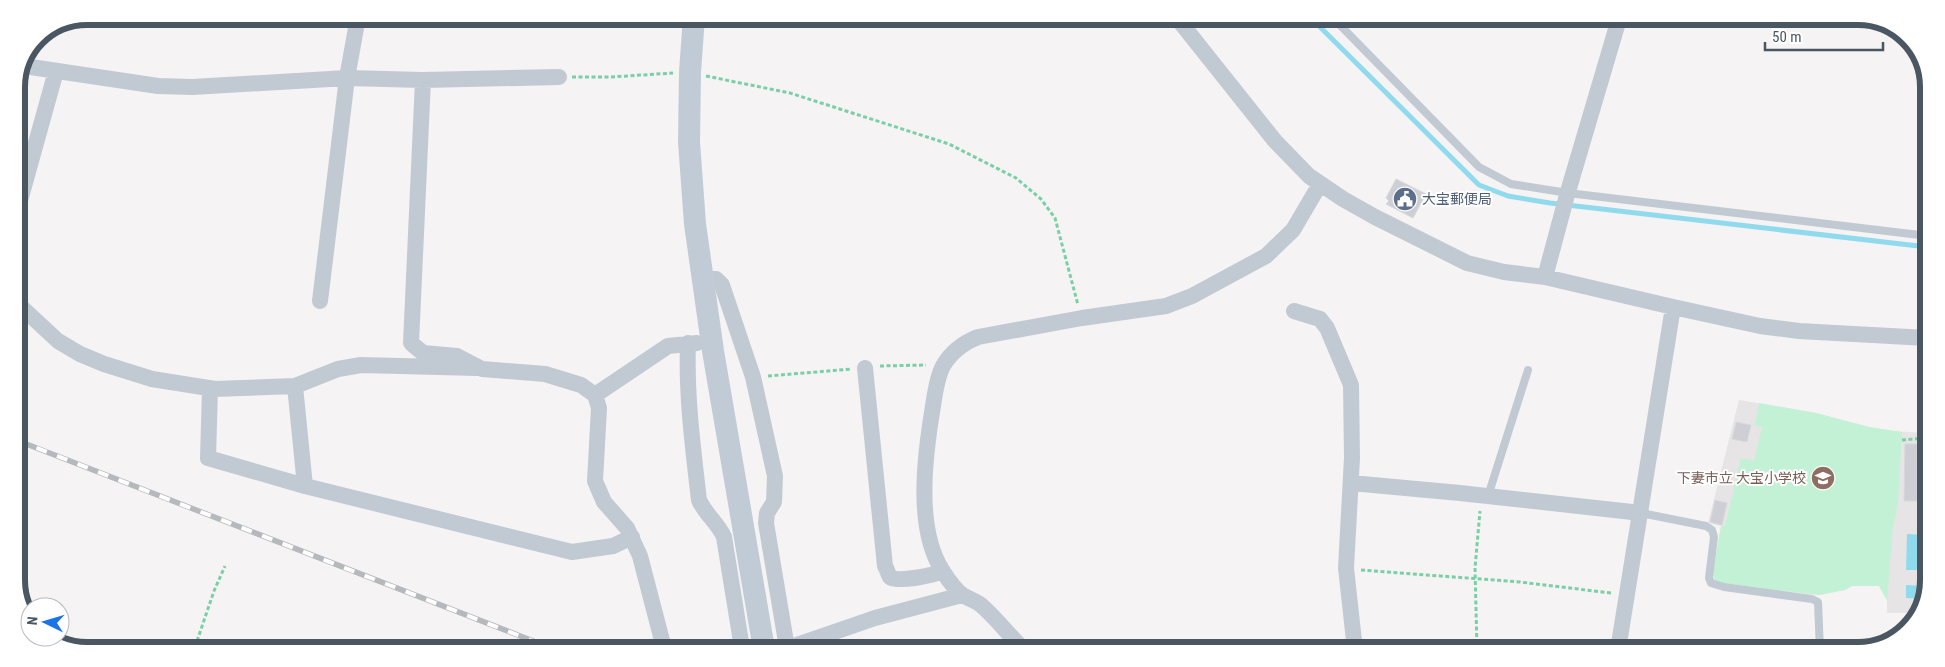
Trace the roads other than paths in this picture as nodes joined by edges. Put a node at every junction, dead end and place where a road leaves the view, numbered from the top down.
1 (357, 25) edge
2 (693, 25) edge
3 (1183, 25) edge
4 (1340, 25) edge
5 (1617, 25) edge
6 (29, 67) edge
7 (56, 71) junction
8 (559, 77) road end
9 (347, 78) junction
10 (423, 80) junction
11 (25, 183) edge
12 (1320, 184) junction
13 (1568, 194) junction
14 (1920, 235) edge
15 (1546, 277) junction
16 (702, 279) junction
17 (320, 301) dead end
18 (1673, 308) junction
19 (25, 310) edge
20 (1294, 311) dead end
21 (1920, 338) edge
22 (712, 342) junction
23 (411, 343) junction
24 (688, 343) junction
25 (411, 367) junction
26 (865, 368) road end
27 (482, 369) junction
28 (1528, 370) dead end
29 (295, 386) junction
30 (210, 388) junction
31 (595, 395) junction
32 (1351, 483) junction
33 (305, 486) junction
34 (1486, 495) junction
35 (1641, 514) junction
36 (632, 537) junction
37 (943, 571) junction
38 (962, 595) junction
39 (662, 642) edge
40 (741, 642) edge
41 (763, 642) edge
42 (785, 642) edge
43 (804, 642) edge
44 (1016, 642) edge
45 (1354, 642) edge
46 (1619, 642) edge
47 (1820, 642) edge

1 - 9 street
2 - 16 street
3 - 12 street
4 - 13 lane
5 - 13 street
6 - 7 street
7 - 9 street
7 - 11 street
8 - 10 street
9 - 10 street
9 - 17 street
10 - 23 street
12 - 15 street
12 - 37 street
13 - 14 lane
13 - 15 street
15 - 18 street
16 - 22 street
16 - 42 street
18 - 21 street
18 - 35 street
19 - 30 street
20 - 32 street
22 - 24 street
22 - 41 street
23 - 25 street
23 - 27 street
24 - 31 street
24 - 40 street
25 - 27 street
25 - 29 street
26 - 37 street
27 - 31 street
28 - 34 lane
29 - 30 street
29 - 33 street
30 - 33 street
31 - 36 street
32 - 34 street
32 - 45 street
33 - 36 street
34 - 35 street
35 - 46 street
35 - 47 lane
36 - 39 street
37 - 38 street
38 - 43 street
38 - 44 street

